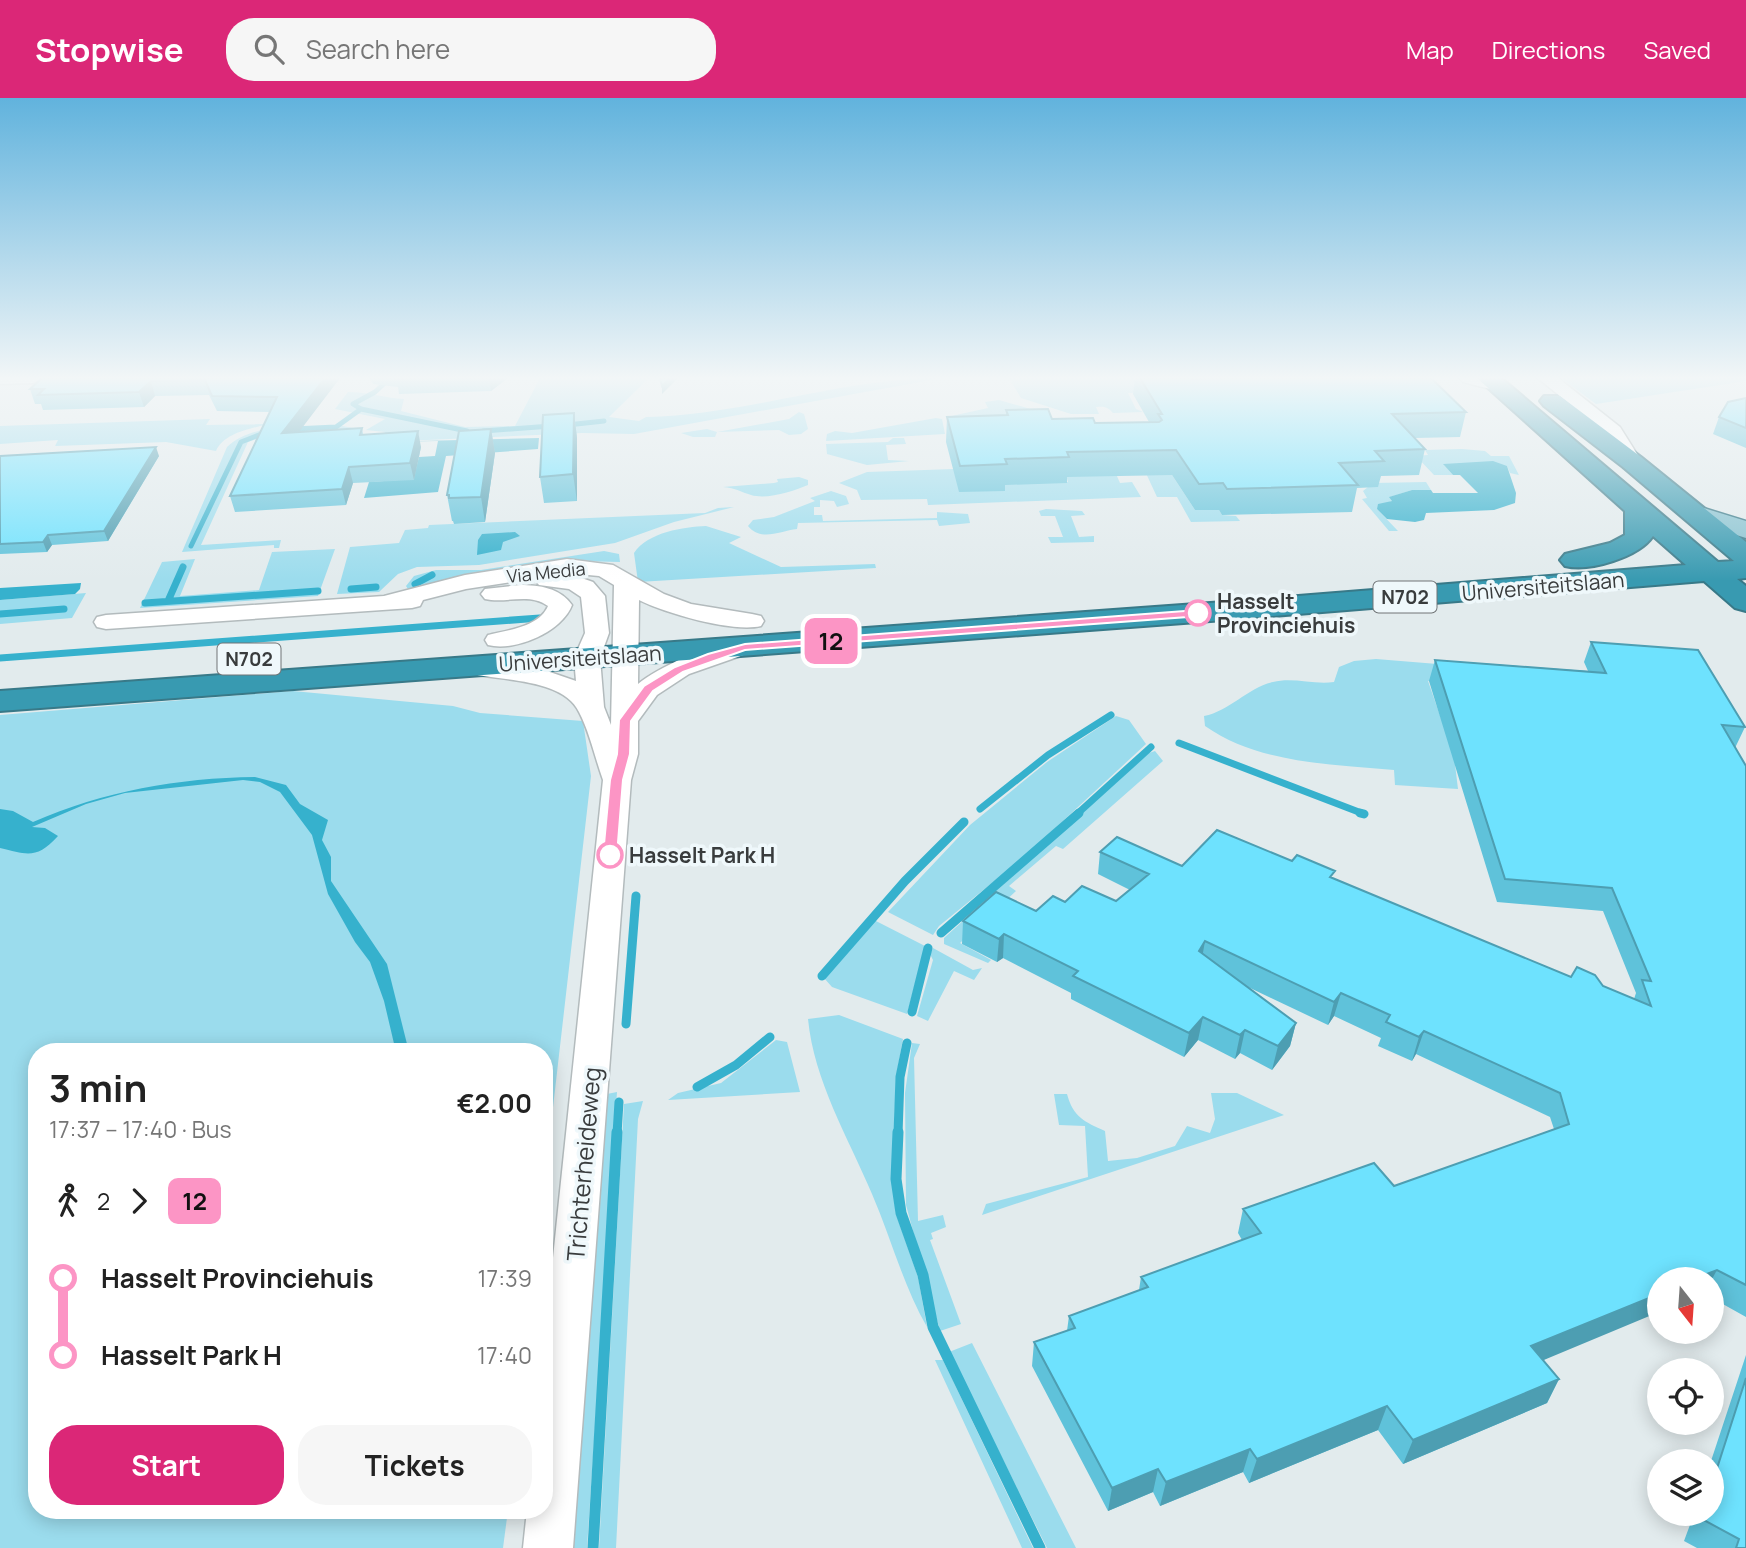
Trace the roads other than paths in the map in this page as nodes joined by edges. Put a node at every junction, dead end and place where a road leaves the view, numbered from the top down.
1 (1566, 446) edge
2 (1611, 446) edge
3 (1622, 446) edge
4 (1632, 462) junction
5 (1638, 508) junction
6 (1744, 550) edge
7 (1688, 552) junction
8 (1581, 571) junction
9 (1712, 572) junction
10 (625, 582) junction
11 (400, 601) junction
12 (1746, 602) edge
13 (1746, 617) edge
14 (106, 622) dead end
15 (748, 634) junction
16 (497, 640) junction
17 (609, 644) junction
18 (463, 666) junction
19 (0, 678) edge
20 (0, 701) edge
21 (591, 707) junction
22 (625, 720) junction
23 (617, 780) junction
24 (553, 1492) edge
25 (551, 1519) edge
26 (548, 1548) edge

1 - 5 highway
2 - 4 highway
3 - 4 street
4 - 6 highway
5 - 7 highway
5 - 8 highway
6 - 7 highway, Universiteitslaan / N702
6 - 9 highway, Universiteitslaan / N702
7 - 8 highway, Universiteitslaan / N702
7 - 9 highway
8 - 9 highway, Universiteitslaan / N702
8 - 13 highway
8 - 15 highway, Universiteitslaan / N702
9 - 12 highway
10 - 11 street, Via Media
10 - 15 street, Via Media
10 - 17 street
11 - 14 street, Via Media
11 - 16 street, Via Media
11 - 17 street, Via Media
15 - 17 highway, Universiteitslaan / N702
15 - 22 street
16 - 17 highway, Universiteitslaan / N702
16 - 19 highway, Universiteitslaan / N702
17 - 18 highway, Universiteitslaan / N702
17 - 21 street, Trichterheideweg
17 - 22 street, Trichterheideweg
18 - 20 highway, Universiteitslaan / N702
18 - 21 street
21 - 23 street, Trichterheideweg
22 - 23 street, Trichterheideweg
23 - 24 street, Trichterheideweg
25 - 26 street, Trichterheideweg

